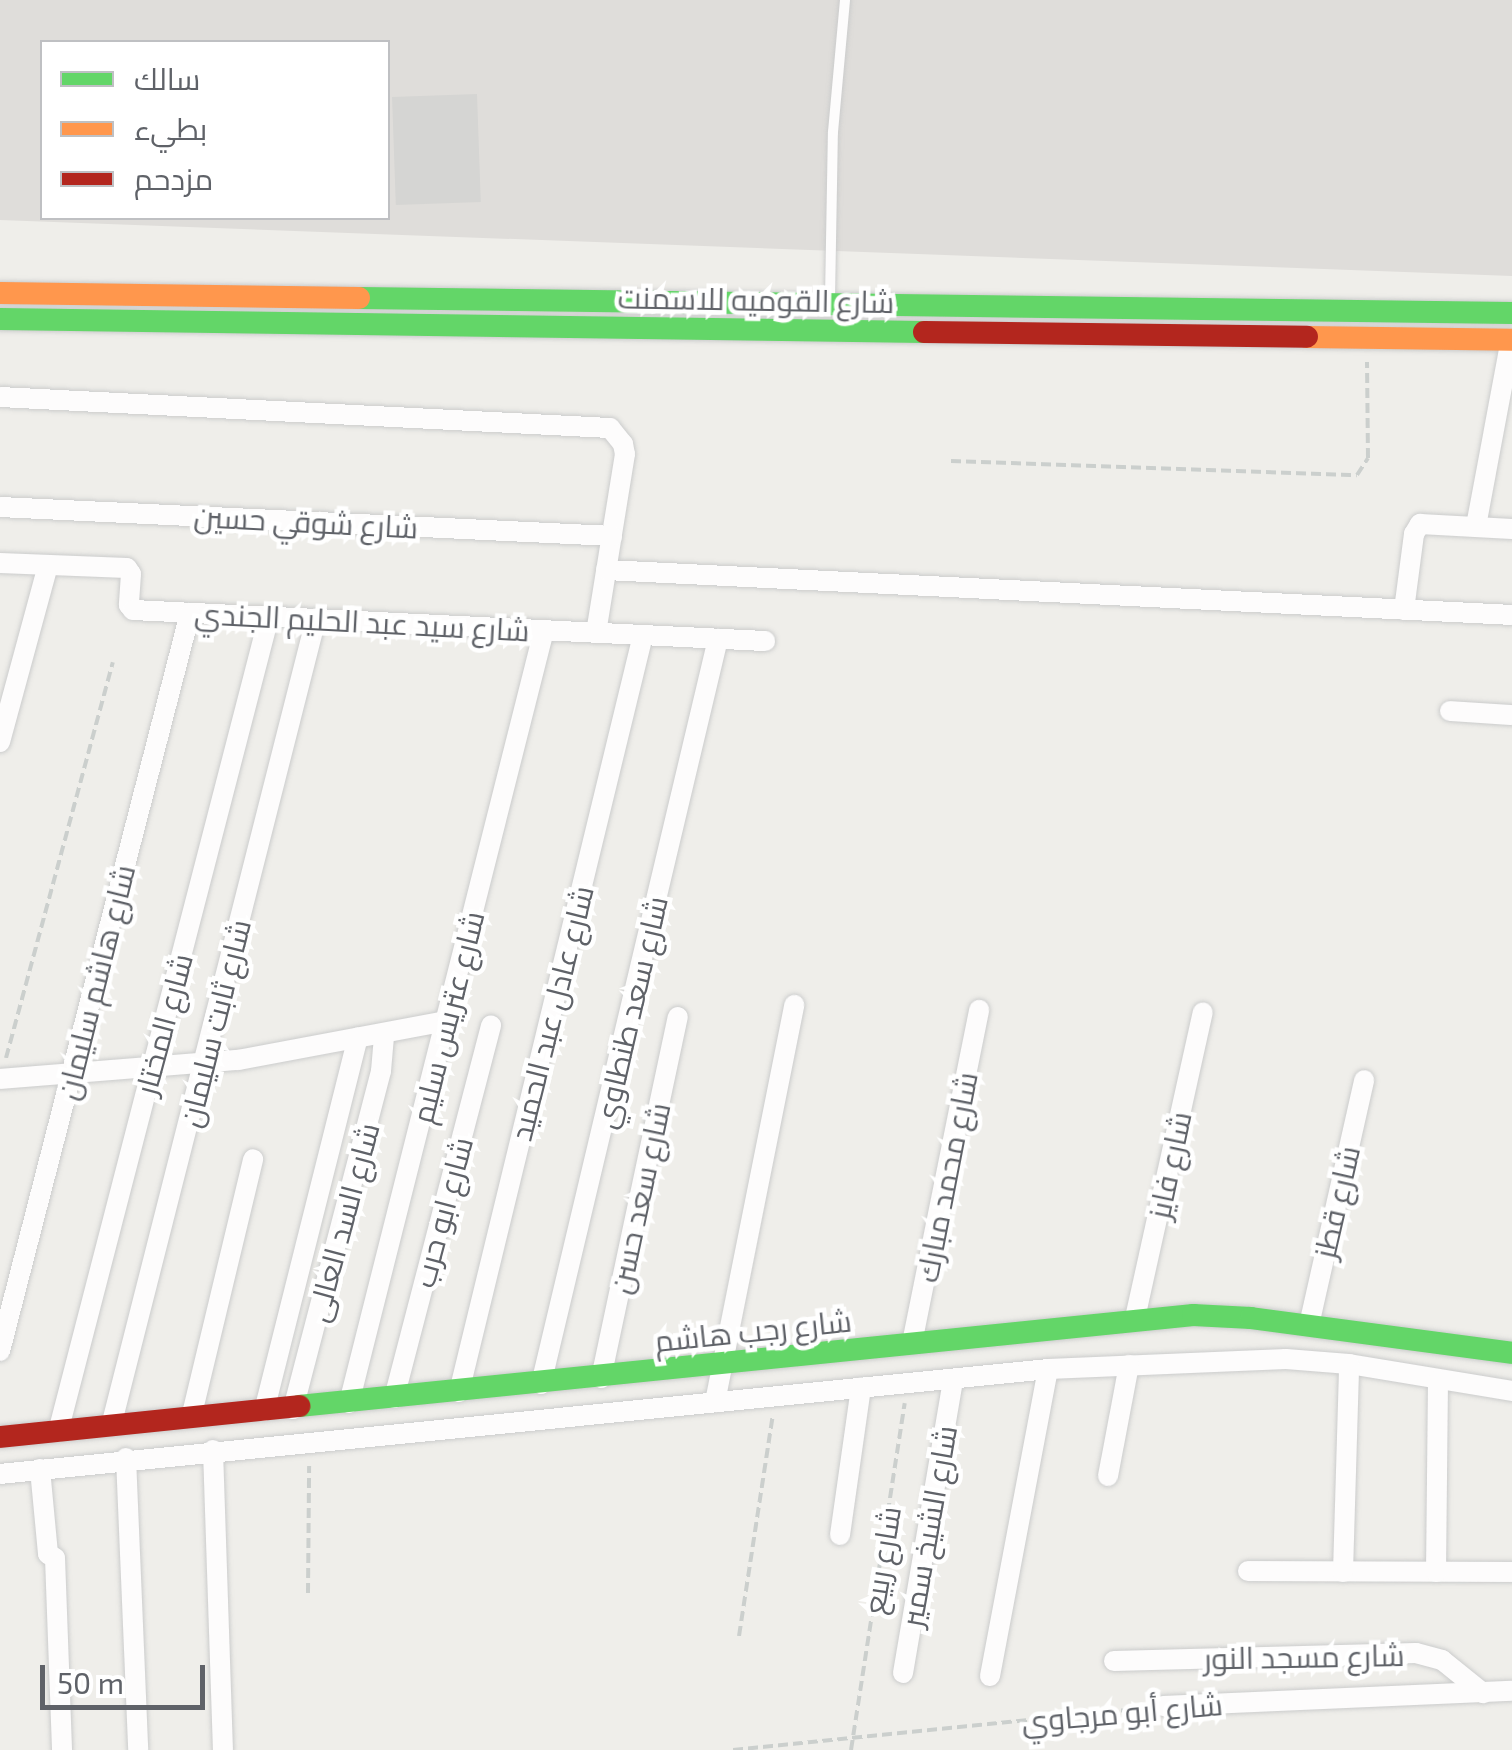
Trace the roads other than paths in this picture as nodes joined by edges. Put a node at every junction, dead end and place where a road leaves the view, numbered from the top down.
1 (845, 0) edge
2 (0, 293) edge
3 (830, 304) junction
4 (1305, 311) junction
5 (1512, 313) edge
6 (0, 319) edge
7 (830, 330) junction
8 (1304, 337) junction
9 (1511, 340) edge
10 (0, 397) edge
11 (0, 507) edge
12 (1476, 526) junction
13 (1512, 529) edge
14 (612, 536) junction
15 (0, 563) edge
16 (48, 565) junction
17 (606, 570) junction
18 (1404, 610) junction
19 (190, 613) junction
20 (1512, 615) edge
21 (269, 617) junction
22 (316, 619) junction
23 (544, 630) junction
24 (596, 633) junction
25 (643, 635) junction
26 (718, 639) junction
27 (765, 641) dead end
28 (1450, 711) dead end
29 (1512, 715) edge
30 (0, 742) edge
31 (794, 1005) dead end
32 (979, 1010) dead end
33 (1203, 1012) dead end
34 (678, 1017) dead end
35 (446, 1021) junction
36 (490, 1025) dead end
37 (384, 1034) junction
38 (358, 1038) junction
39 (204, 1064) junction
40 (152, 1067) junction
41 (72, 1070) junction
42 (0, 1080) edge
43 (1364, 1080) dead end
44 (253, 1159) dead end
45 (1135, 1318) junction
46 (1317, 1326) junction
47 (912, 1343) junction
48 (0, 1351) edge
49 (1512, 1353) edge
50 (1318, 1362) junction
51 (722, 1364) junction
52 (1349, 1364) junction
53 (1130, 1365) junction
54 (1048, 1369) junction
55 (600, 1378) junction
56 (953, 1379) junction
57 (1438, 1380) junction
58 (541, 1384) junction
59 (861, 1388) junction
60 (1512, 1391) edge
61 (459, 1392) junction
62 (394, 1398) junction
63 (715, 1402) junction
64 (349, 1403) junction
65 (293, 1409) junction
66 (264, 1411) junction
67 (191, 1418) junction
68 (111, 1426) junction
69 (58, 1432) junction
70 (0, 1437) edge
71 (213, 1450) junction
72 (126, 1458) junction
73 (40, 1469) junction
74 (0, 1474) edge
75 (1108, 1476) dead end
76 (840, 1535) dead end
77 (1248, 1571) dead end
78 (1344, 1572) junction
79 (1436, 1572) junction
80 (1512, 1572) edge
81 (1114, 1661) dead end
82 (903, 1672) dead end
83 (990, 1676) dead end
84 (1512, 1691) edge
85 (1482, 1693) junction
86 (1163, 1706) road end
87 (62, 1750) edge
88 (138, 1750) edge
89 (223, 1750) edge

1 - 3 lane
2 - 3 main road, شارع القوميه للاسمنت
3 - 4 main road, شارع القوميه للاسمنت
3 - 7 main road
4 - 5 main road, شارع القوميه للاسمنت
4 - 8 main road
6 - 7 main road, شارع القوميه للاسمنت
7 - 8 main road, شارع القوميه للاسمنت
8 - 9 main road, شارع القوميه للاسمنت
9 - 12 street
10 - 14 street
11 - 14 street, شارع شوقي حسين
12 - 13 street
12 - 18 street
14 - 17 street
15 - 16 street, شارع سيد عبد الحليم الجندي
16 - 19 street, شارع سيد عبد الحليم الجندي
16 - 30 street
17 - 18 street
17 - 24 street
18 - 20 street
19 - 21 street, شارع سيد عبد الحليم الجندي
19 - 41 street, شارع هاشم سليمان
21 - 22 street, شارع سيد عبد الحليم الجندي
21 - 40 street, شارع المختار
22 - 23 street, شارع سيد عبد الحليم الجندي
22 - 39 street, شارع ثابت سليمان
23 - 24 street, شارع سيد عبد الحليم الجندي
23 - 35 street, شارع عتريس سليم
24 - 25 street, شارع سيد عبد الحليم الجندي
25 - 26 street, شارع سيد عبد الحليم الجندي
25 - 61 street, شارع عادل عبد الحميد
26 - 27 street, شارع سيد عبد الحليم الجندي
26 - 58 street, شارع سعد طنطاوي
28 - 29 street
31 - 51 street
32 - 47 street, شارع محمد مبارك
33 - 45 street, شارع فايز
34 - 55 street, شارع سعد حسن
35 - 37 street
35 - 64 street, شارع عتريس سليم
36 - 62 street, شارع ابو حرب
37 - 38 street
37 - 65 street, شارع السد العالى
38 - 39 street
38 - 66 street
39 - 40 street
39 - 68 street, شارع ثابت سليمان
40 - 41 street
40 - 69 street, شارع المختار
41 - 42 street
41 - 48 street, شارع هاشم سليمان
43 - 46 street, شارع قطز
44 - 67 street
45 - 46 main road, شارع رجب هاشم
45 - 47 main road, شارع رجب هاشم
46 - 49 main road, شارع رجب هاشم
46 - 50 street, شارع قطز
47 - 51 main road, شارع رجب هاشم
50 - 52 street
50 - 53 street
51 - 55 main road, شارع رجب هاشم
51 - 63 street
52 - 57 street
52 - 78 street
53 - 54 street
53 - 75 street
54 - 56 street
54 - 83 street
55 - 58 main road, شارع رجب هاشم
56 - 59 street
56 - 82 street, شارع الشيخ سمير
57 - 60 street
57 - 79 street
58 - 61 main road, شارع رجب هاشم
59 - 63 street
59 - 76 street
61 - 62 main road, شارع رجب هاشم
62 - 64 main road, شارع رجب هاشم
63 - 71 street
64 - 65 main road, شارع رجب هاشم
65 - 66 main road, شارع رجب هاشم
66 - 67 main road, شارع رجب هاشم
67 - 68 main road, شارع رجب هاشم
68 - 69 main road, شارع رجب هاشم
69 - 70 main road, شارع رجب هاشم
71 - 72 street
71 - 89 street
72 - 73 street
72 - 88 street
73 - 74 street
73 - 87 street
77 - 78 street
78 - 79 street
79 - 80 street
81 - 85 street, شارع مسجد النور
84 - 85 street, شارع أبو مرجاوي
85 - 86 street, شارع أبو مرجاوي

